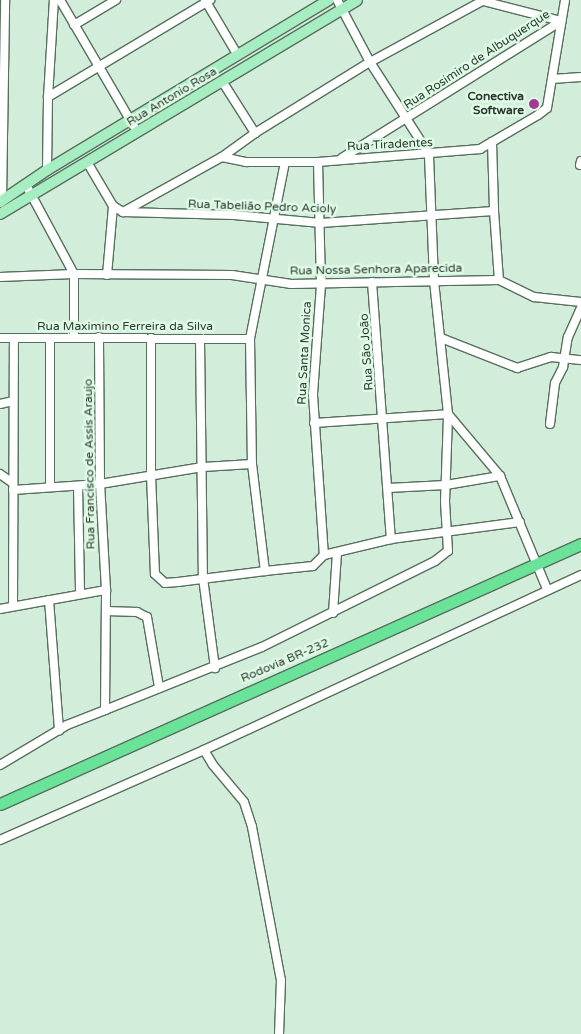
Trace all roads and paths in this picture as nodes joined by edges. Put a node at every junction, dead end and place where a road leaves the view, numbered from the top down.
1 (5, 0) edge
2 (54, 0) edge
3 (60, 0) edge
4 (116, 0) edge
5 (329, 0) edge
6 (356, 0) edge
7 (565, 0) edge
8 (207, 1) edge
9 (483, 1) edge
10 (340, 4) edge
11 (561, 21) junction
12 (74, 25) junction
13 (237, 54) junction
14 (370, 62) junction
15 (2, 64) edge
16 (97, 66) junction
17 (581, 77) edge
18 (552, 79) junction
19 (222, 81) junction
20 (48, 97) junction
21 (405, 119) junction
22 (130, 120) junction
23 (137, 132) junction
24 (255, 133) junction
25 (492, 142) junction
26 (428, 154) junction
27 (222, 157) junction
28 (342, 159) junction
29 (581, 161) edge
30 (87, 162) junction
31 (285, 162) junction
32 (318, 162) junction
33 (580, 165) edge
34 (47, 170) junction
35 (29, 190) junction
36 (1, 202) edge
37 (113, 206) junction
38 (494, 211) junction
39 (123, 212) junction
40 (0, 214) edge
41 (431, 215) junction
42 (275, 219) junction
43 (321, 223) junction
44 (74, 274) junction
45 (107, 275) junction
46 (0, 277) edge
47 (261, 278) junction
48 (434, 280) junction
49 (498, 280) junction
50 (372, 282) junction
51 (321, 284) junction
52 (581, 302) edge
53 (581, 308) edge
54 (74, 337) junction
55 (100, 337) junction
56 (0, 338) edge
57 (14, 338) junction
58 (50, 338) junction
59 (151, 338) junction
60 (250, 338) junction
61 (441, 338) junction
62 (200, 339) junction
63 (566, 359) junction
64 (581, 360) edge
65 (14, 401) junction
66 (0, 404) edge
67 (448, 414) junction
68 (384, 420) junction
69 (314, 423) junction
70 (550, 424) dead end
71 (252, 464) junction
72 (203, 468) junction
73 (0, 474) edge
74 (151, 475) junction
75 (500, 476) junction
76 (100, 484) junction
77 (446, 485) junction
78 (13, 486) junction
79 (78, 486) junction
80 (50, 488) junction
81 (388, 488) junction
82 (520, 522) junction
83 (447, 533) junction
84 (391, 540) junction
85 (581, 544) edge
86 (337, 552) junction
87 (324, 556) junction
88 (536, 562) junction
89 (265, 571) junction
90 (581, 575) edge
91 (203, 578) junction
92 (547, 589) junction
93 (106, 590) junction
94 (80, 594) junction
95 (49, 600) junction
96 (13, 606) junction
97 (0, 609) edge
98 (106, 611) junction
99 (333, 613) junction
100 (215, 668) junction
101 (159, 687) junction
102 (105, 710) junction
103 (59, 731) junction
104 (204, 750) junction
105 (0, 765) edge
106 (0, 804) edge
107 (0, 840) edge
108 (280, 1034) edge

1 - 15 street
2 - 20 street
3 - 12 street
4 - 12 street
5 - 13 main road, Rua Antonio Rosa
6 - 10 main road, Rua Antonio Rosa
7 - 11 street, Rua Tiradentes
8 - 13 street
8 - 16 street
9 - 11 street, Rua Rosimiro de Albuquerque
9 - 14 street
10 - 14 street
10 - 19 main road, Rua Antonio Rosa
11 - 18 street, Rua Tiradentes
11 - 21 street, Rua Rosimiro de Albuquerque
12 - 16 street
13 - 22 main road, Rua Antonio Rosa
14 - 21 street
14 - 24 street
15 - 36 street
16 - 20 street
16 - 22 street
17 - 18 street
18 - 25 street, Rua Tiradentes
19 - 23 main road, Rua Antonio Rosa
19 - 24 street
20 - 34 street
21 - 26 street
21 - 28 street, Rua Rosimiro de Albuquerque
22 - 23 street
22 - 34 main road, Rua Antonio Rosa
23 - 30 main road, Rua Antonio Rosa
24 - 27 street
25 - 26 street, Rua Tiradentes
25 - 38 street
26 - 28 street, Rua Tiradentes
26 - 41 street
27 - 31 street, Rua Tiradentes
27 - 39 street
28 - 32 street, Rua Tiradentes
29 - 33 street
30 - 35 main road, Rua Antonio Rosa
30 - 37 street, Rua Tabelião Pedro Acioly
31 - 32 street, Rua Tiradentes
31 - 42 street
32 - 43 street, Rua Santa Monica
34 - 35 main road, Rua Antonio Rosa
35 - 36 main road, Rua Antonio Rosa
35 - 40 main road, Rua Antonio Rosa
35 - 44 street
37 - 39 street, Rua Tabelião Pedro Acioly
37 - 45 street
38 - 41 street, Rua Tabelião Pedro Acioly
38 - 49 street
39 - 42 street, Rua Tabelião Pedro Acioly
41 - 43 street, Rua Tabelião Pedro Acioly
41 - 48 street
42 - 43 street, Rua Tabelião Pedro Acioly
42 - 47 street
43 - 51 street, Rua Santa Monica
44 - 45 street, Rua Nossa Senhora Aparecida
44 - 46 street, Rua Nossa Senhora Aparecida
44 - 54 street
45 - 47 street, Rua Nossa Senhora Aparecida
47 - 51 street, Rua Nossa Senhora Aparecida
47 - 60 street
48 - 49 street, Rua Nossa Senhora Aparecida
48 - 50 street, Rua Nossa Senhora Aparecida
48 - 61 street
49 - 52 street
50 - 51 street, Rua Nossa Senhora Aparecida
50 - 68 street, Rua São João
51 - 69 street, Rua Santa Monica
53 - 63 street
54 - 55 street, Rua Maximino Ferreira da Silva
54 - 58 street, Rua Maximino Ferreira da Silva
55 - 59 street, Rua Maximino Ferreira da Silva
55 - 76 street, Rua Francisco de Assis Araujo
56 - 57 street, Rua Maximino Ferreira da Silva
57 - 58 street, Rua Maximino Ferreira da Silva
57 - 65 street
58 - 80 street
59 - 62 street, Rua Maximino Ferreira da Silva
59 - 74 street
60 - 62 street, Rua Maximino Ferreira da Silva
60 - 71 street
61 - 63 street
61 - 67 street
62 - 72 street
63 - 64 street
63 - 70 street
65 - 66 street
65 - 78 street
67 - 68 street
67 - 75 street
67 - 77 street
68 - 69 street
68 - 81 street, Rua São João
69 - 87 street, Rua Santa Monica
71 - 72 street
71 - 89 street
72 - 74 street
72 - 91 street
73 - 78 street
74 - 76 street
74 - 91 street
75 - 77 street
75 - 82 street
76 - 79 street
76 - 93 street, Rua Francisco de Assis Araujo
77 - 81 street
77 - 83 street
78 - 80 street
78 - 96 street
79 - 80 street
79 - 94 street
81 - 84 street, Rua São João
82 - 83 street
82 - 88 street
83 - 84 street
83 - 99 street
84 - 86 street
85 - 88 highway, Rodovia BR-232
86 - 87 street
86 - 99 street
87 - 89 street
88 - 92 street
88 - 106 highway, Rodovia BR-232
89 - 91 street
90 - 92 street
91 - 100 street
92 - 104 street
93 - 94 street
93 - 98 street, Rua Francisco de Assis Araujo
94 - 95 street
95 - 96 street
95 - 103 street
96 - 97 street
98 - 101 street
98 - 102 street, Rua Francisco de Assis Araujo
99 - 100 street
100 - 101 street
101 - 102 street
102 - 103 street
103 - 105 street
104 - 107 street
104 - 108 street

